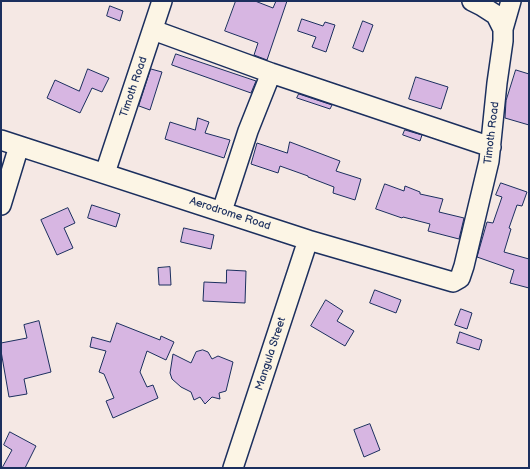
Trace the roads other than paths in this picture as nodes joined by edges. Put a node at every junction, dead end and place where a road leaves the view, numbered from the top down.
1 (162, 1) edge
2 (472, 1) edge
3 (510, 1) edge
4 (503, 29) junction
5 (153, 30) junction
6 (271, 73) junction
7 (1, 140) edge
8 (19, 146) junction
9 (491, 147) junction
10 (105, 173) junction
11 (1, 205) edge
12 (222, 211) junction
13 (308, 240) junction
14 (460, 278) joint
15 (233, 468) edge

1 - 5 street, Timoth Road
2 - 4 street
3 - 4 street, Timoth Road
4 - 9 street, Timoth Road
5 - 6 street
5 - 10 street, Timoth Road
6 - 9 street
6 - 12 street
7 - 8 street, Aerodrome Road
8 - 10 street, Aerodrome Road
8 - 11 street
9 - 14 street, Timoth Road
10 - 12 street, Aerodrome Road
12 - 13 street, Aerodrome Road
13 - 14 street, Aerodrome Road
13 - 15 street, Mangula Street

